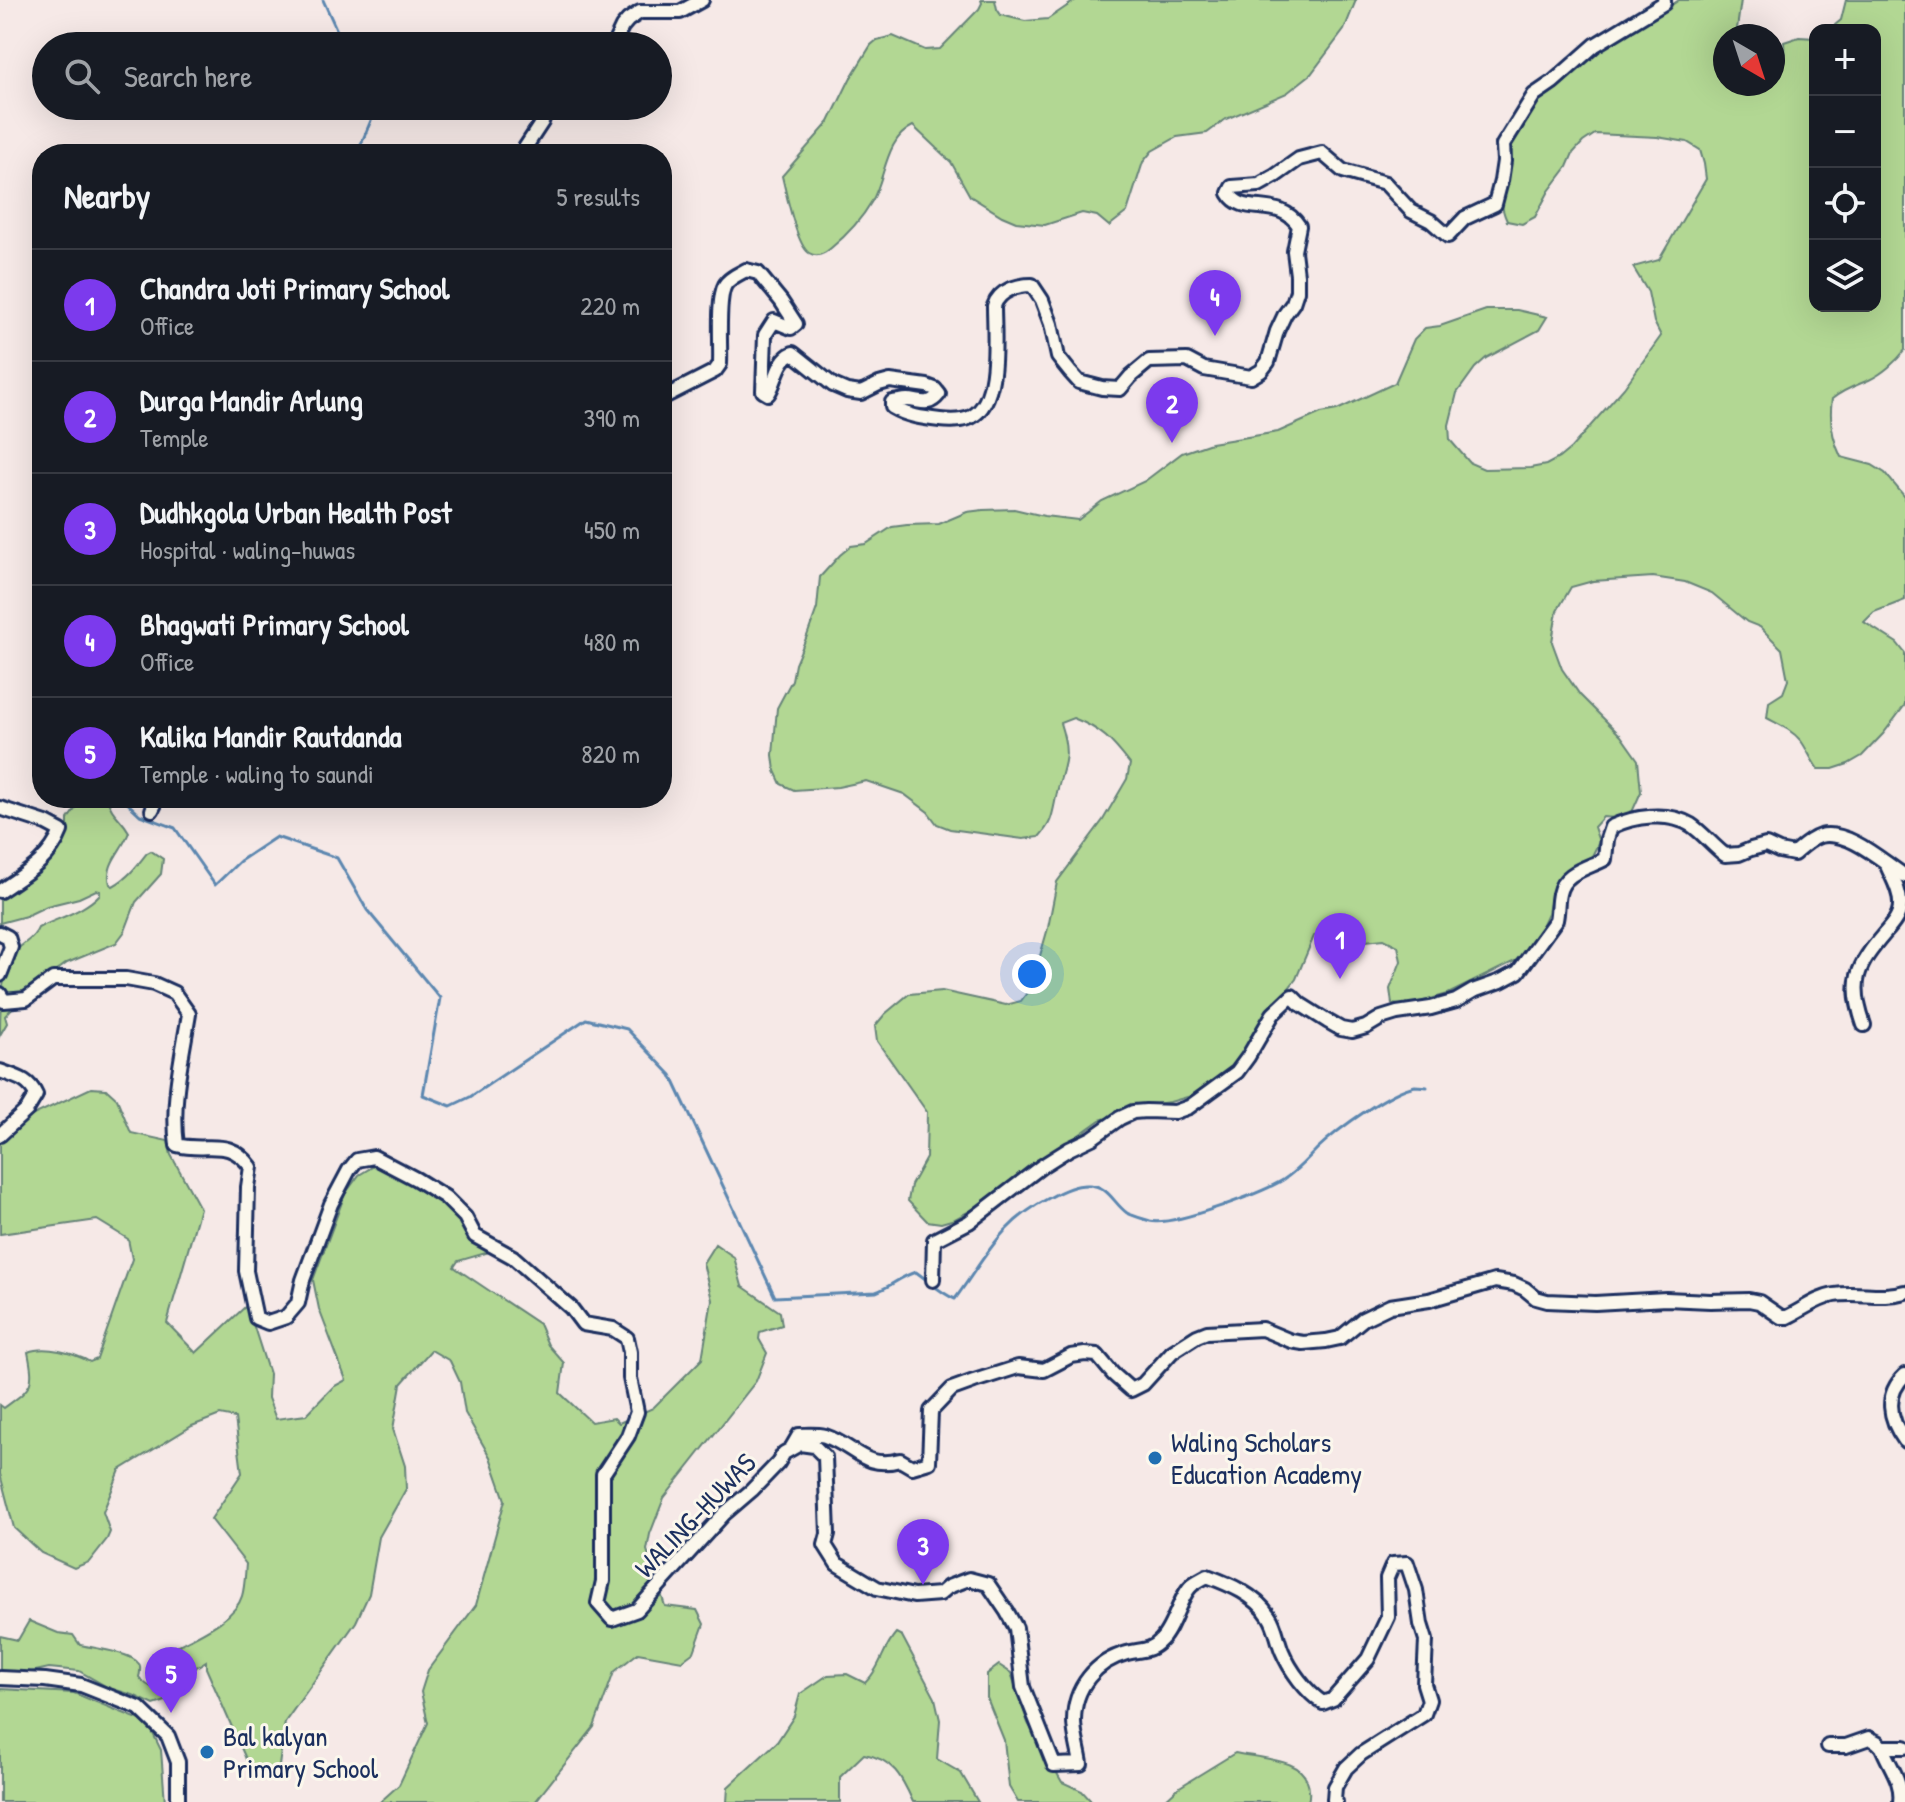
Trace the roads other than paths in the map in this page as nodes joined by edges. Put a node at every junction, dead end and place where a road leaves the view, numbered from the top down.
1 (702, 0) edge
2 (1664, 0) edge
3 (620, 32) edge
4 (543, 120) edge
5 (528, 144) edge
6 (672, 393) edge
7 (0, 808) edge
8 (1886, 863) junction
9 (1905, 876) edge
10 (0, 891) edge
11 (0, 933) edge
12 (0, 975) edge
13 (0, 994) edge
14 (1864, 1025) dead end
15 (0, 1071) edge
16 (0, 1135) edge
17 (933, 1280) dead end
18 (1905, 1292) edge
19 (1905, 1375) edge
20 (1905, 1441) edge
21 (790, 1450) junction
22 (0, 1678) edge
23 (1828, 1746) dead end
24 (1882, 1747) junction
25 (1905, 1747) edge
26 (178, 1802) edge
27 (1336, 1802) edge
28 (1900, 1802) edge

1 - 3 street
2 - 6 street
4 - 5 street
7 - 10 street
8 - 9 street
8 - 14 street
8 - 17 street
11 - 12 street
13 - 21 street, WALING-HUWAS
15 - 16 street
18 - 21 street
19 - 20 street
21 - 27 street, WALING-HUWAS
22 - 26 street
23 - 24 street
24 - 25 street
24 - 28 street

